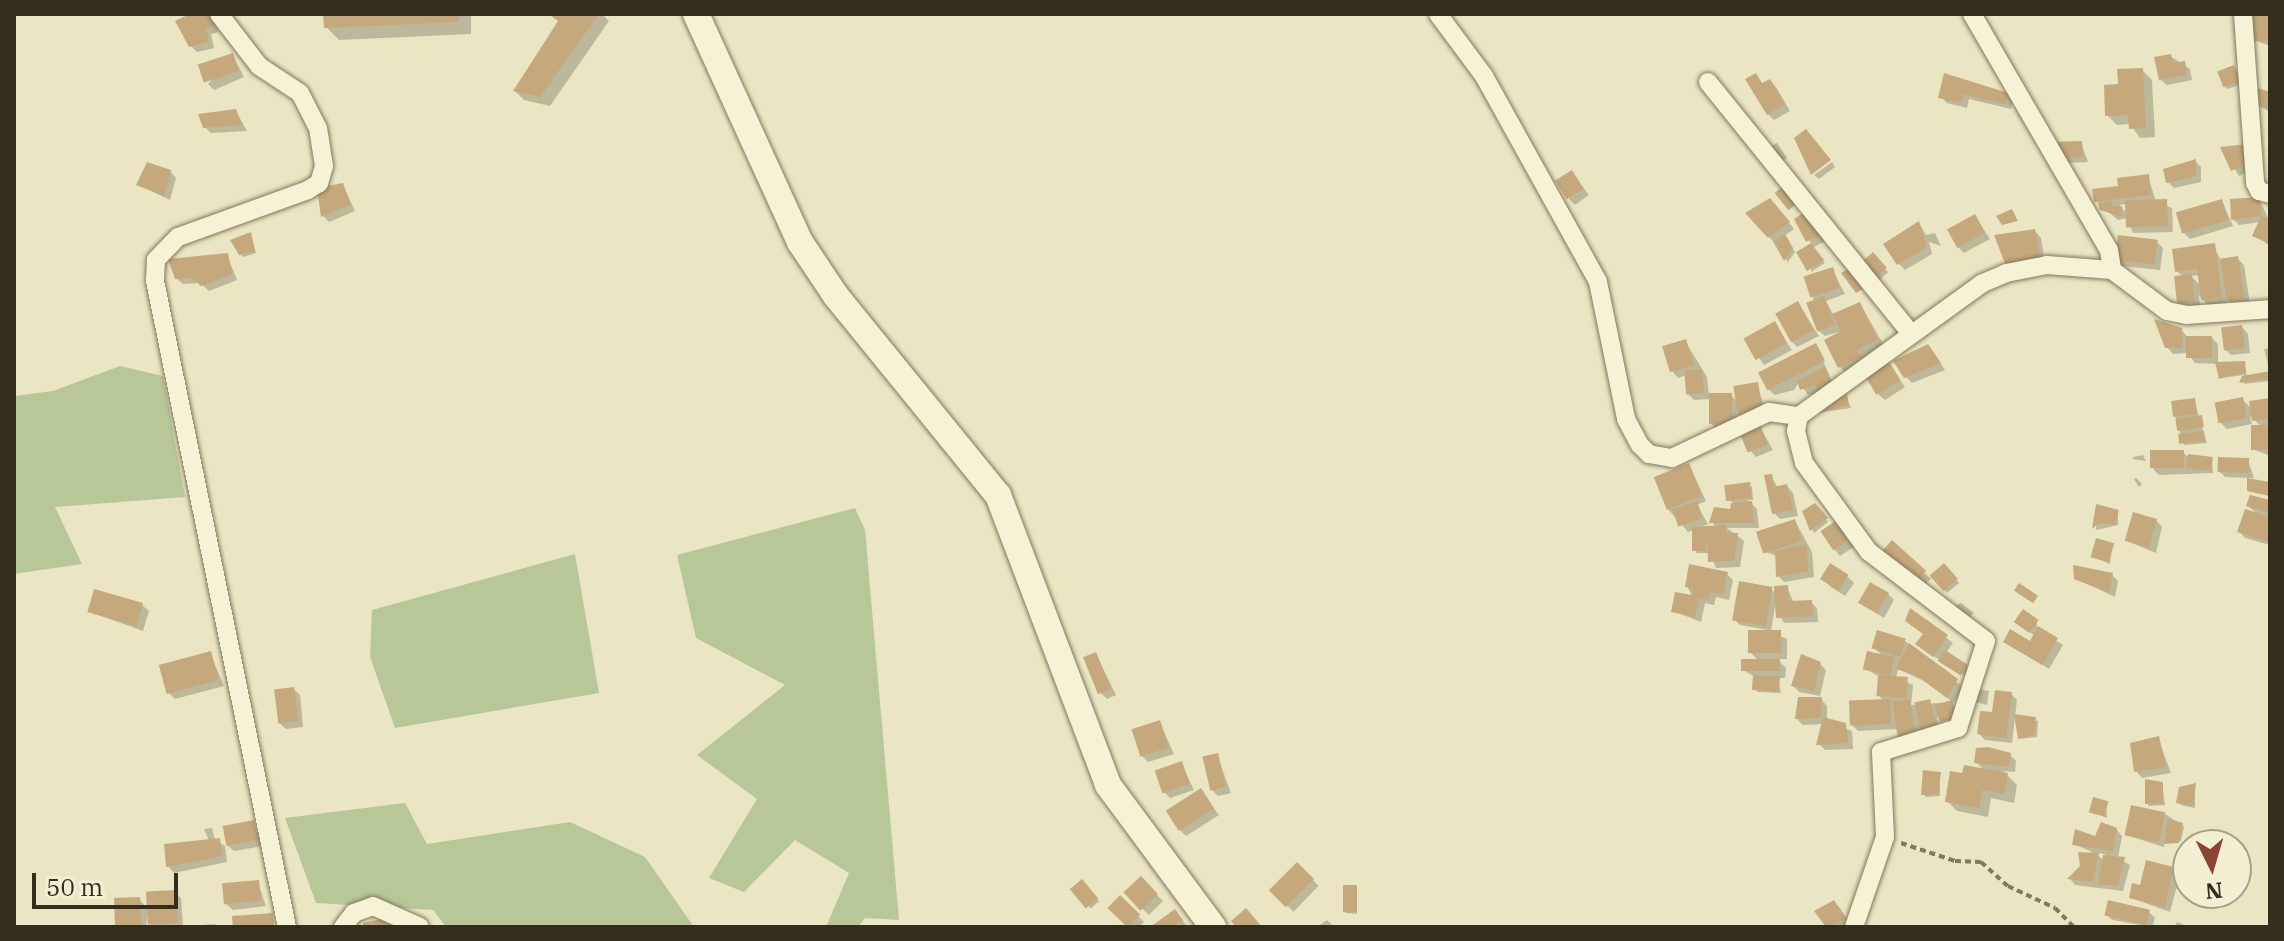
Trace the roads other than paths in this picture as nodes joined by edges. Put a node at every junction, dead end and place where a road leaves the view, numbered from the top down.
1 (219, 14) edge
2 (696, 14) edge
3 (1438, 14) edge
4 (1972, 14) edge
5 (2243, 14) edge
6 (1708, 82) dead end
7 (2270, 194) edge
8 (2112, 270) junction
9 (2270, 309) edge
10 (1911, 334) junction
11 (1799, 416) junction
12 (287, 927) edge
13 (343, 927) edge
14 (420, 927) edge
15 (1213, 927) edge
16 (1854, 927) edge

1 - 12 street
2 - 15 street
3 - 11 street
4 - 8 street
5 - 7 street
6 - 10 street
8 - 9 street
8 - 10 street
10 - 11 street
11 - 16 street
13 - 14 street

